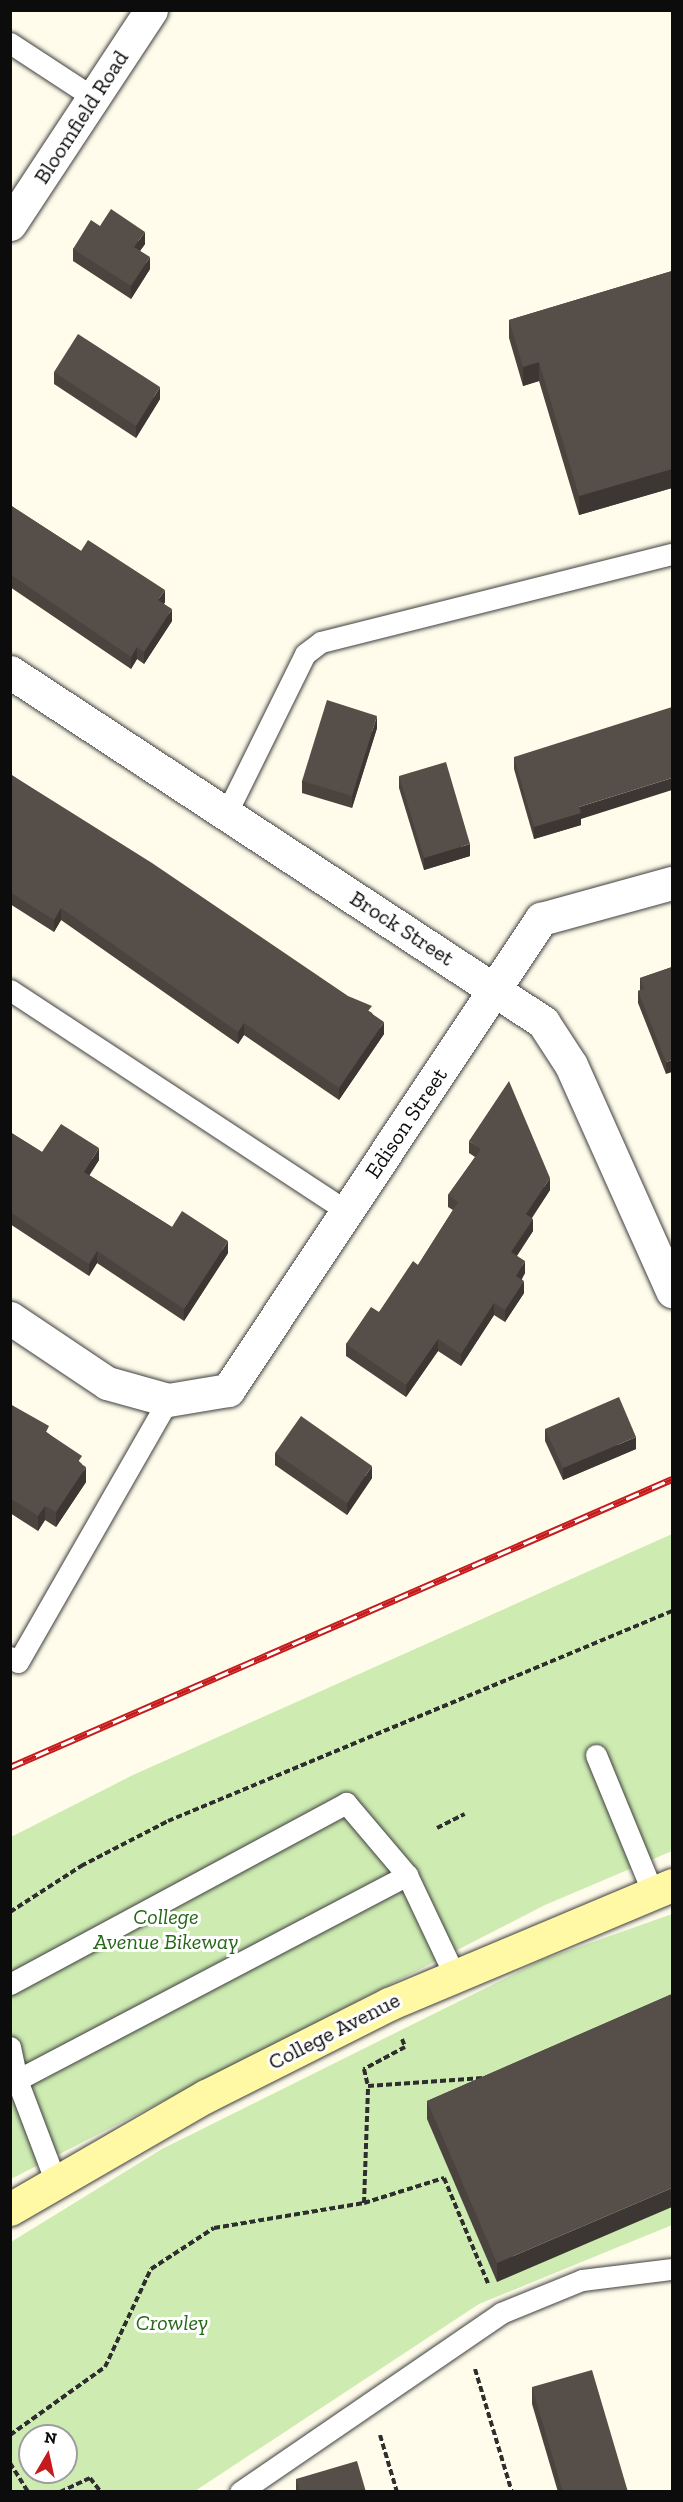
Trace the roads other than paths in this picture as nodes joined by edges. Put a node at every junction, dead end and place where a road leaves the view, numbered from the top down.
1 (151, 10) edge
2 (10, 43) edge
3 (94, 98) junction
4 (10, 224) edge
5 (672, 554) edge
6 (10, 672) edge
7 (227, 812) junction
8 (672, 883) edge
9 (10, 990) edge
10 (495, 990) junction
11 (347, 1211) junction
12 (672, 1291) edge
13 (10, 1318) edge
14 (168, 1400) junction
15 (10, 1657) edge
16 (596, 1755) dead end
17 (407, 1875) junction
18 (663, 1889) edge
19 (453, 1972) junction
20 (10, 1984) edge
21 (10, 2047) edge
22 (17, 2080) junction
23 (55, 2180) junction
24 (10, 2209) edge
25 (672, 2269) edge
26 (240, 2492) edge

1 - 3 street, Bloomfield Road
2 - 3 lane
3 - 4 street, Bloomfield Road
5 - 7 lane
6 - 7 street, Brock Street
7 - 10 street, Brock Street
8 - 10 street, Edison Street
9 - 11 lane
10 - 11 street, Edison Street
10 - 12 street, Brock Street
11 - 14 street, Edison Street
13 - 14 street
14 - 15 lane
16 - 18 lane
17 - 19 lane
17 - 20 lane
17 - 22 lane
18 - 19 street, College Avenue
19 - 23 street, College Avenue
21 - 22 lane
22 - 23 lane
23 - 24 street, College Avenue
25 - 26 lane

